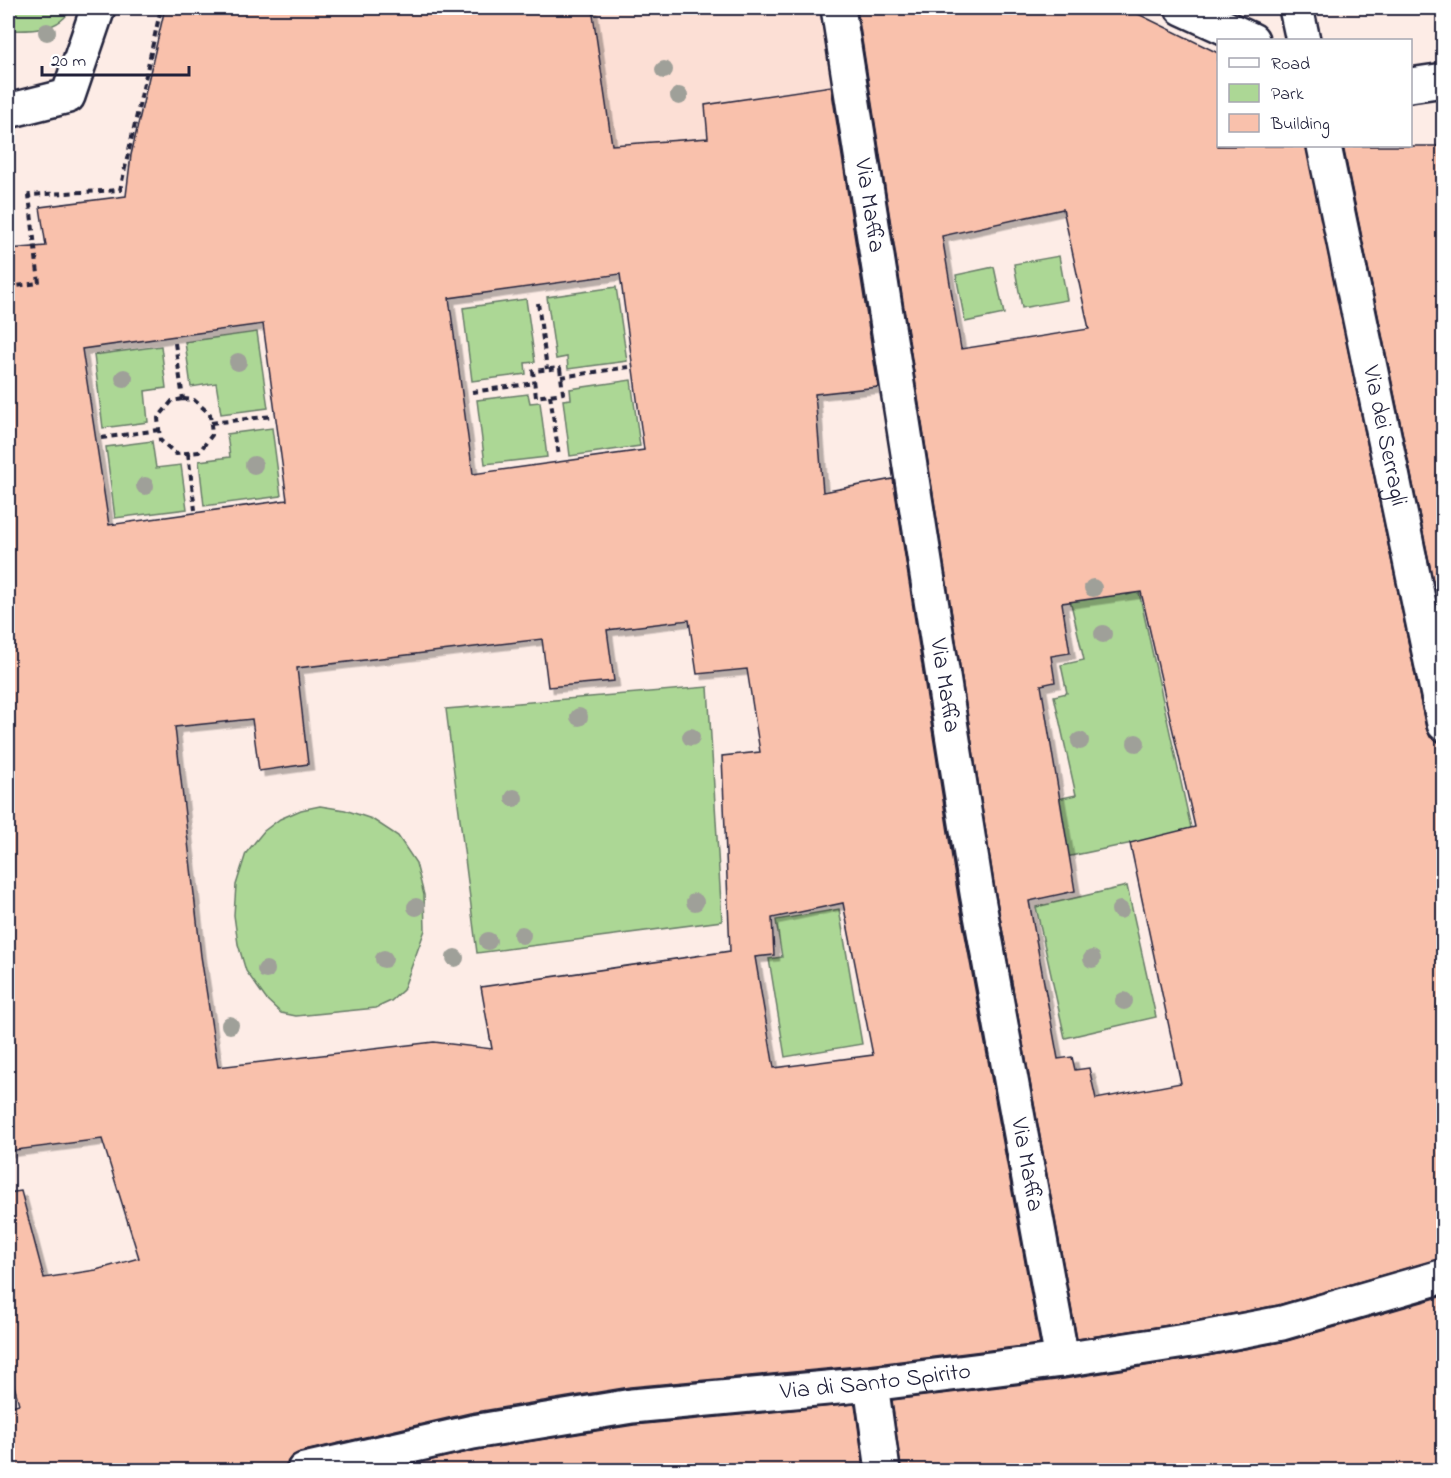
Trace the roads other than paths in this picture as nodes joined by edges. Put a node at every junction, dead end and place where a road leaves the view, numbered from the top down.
1 (98, 8) edge
2 (838, 8) edge
3 (1182, 8) edge
4 (1296, 8) edge
5 (1250, 39) edge
6 (1303, 39) edge
7 (1443, 80) edge
8 (1412, 85) edge
9 (8, 111) edge
10 (1324, 147) edge
11 (1435, 648) edge
12 (1443, 724) edge
13 (1443, 1276) edge
14 (1062, 1360) junction
15 (871, 1384) junction
16 (304, 1470) edge
17 (883, 1470) edge

1 - 9 street
2 - 14 street, Via Maffia
3 - 5 street
4 - 6 street
7 - 8 street
10 - 11 street, Via dei Serragli
11 - 12 street, Via dei Serragli
13 - 14 street, Via di Santo Spirito
14 - 15 street, Via di Santo Spirito
15 - 16 street, Via di Santo Spirito
15 - 17 street

